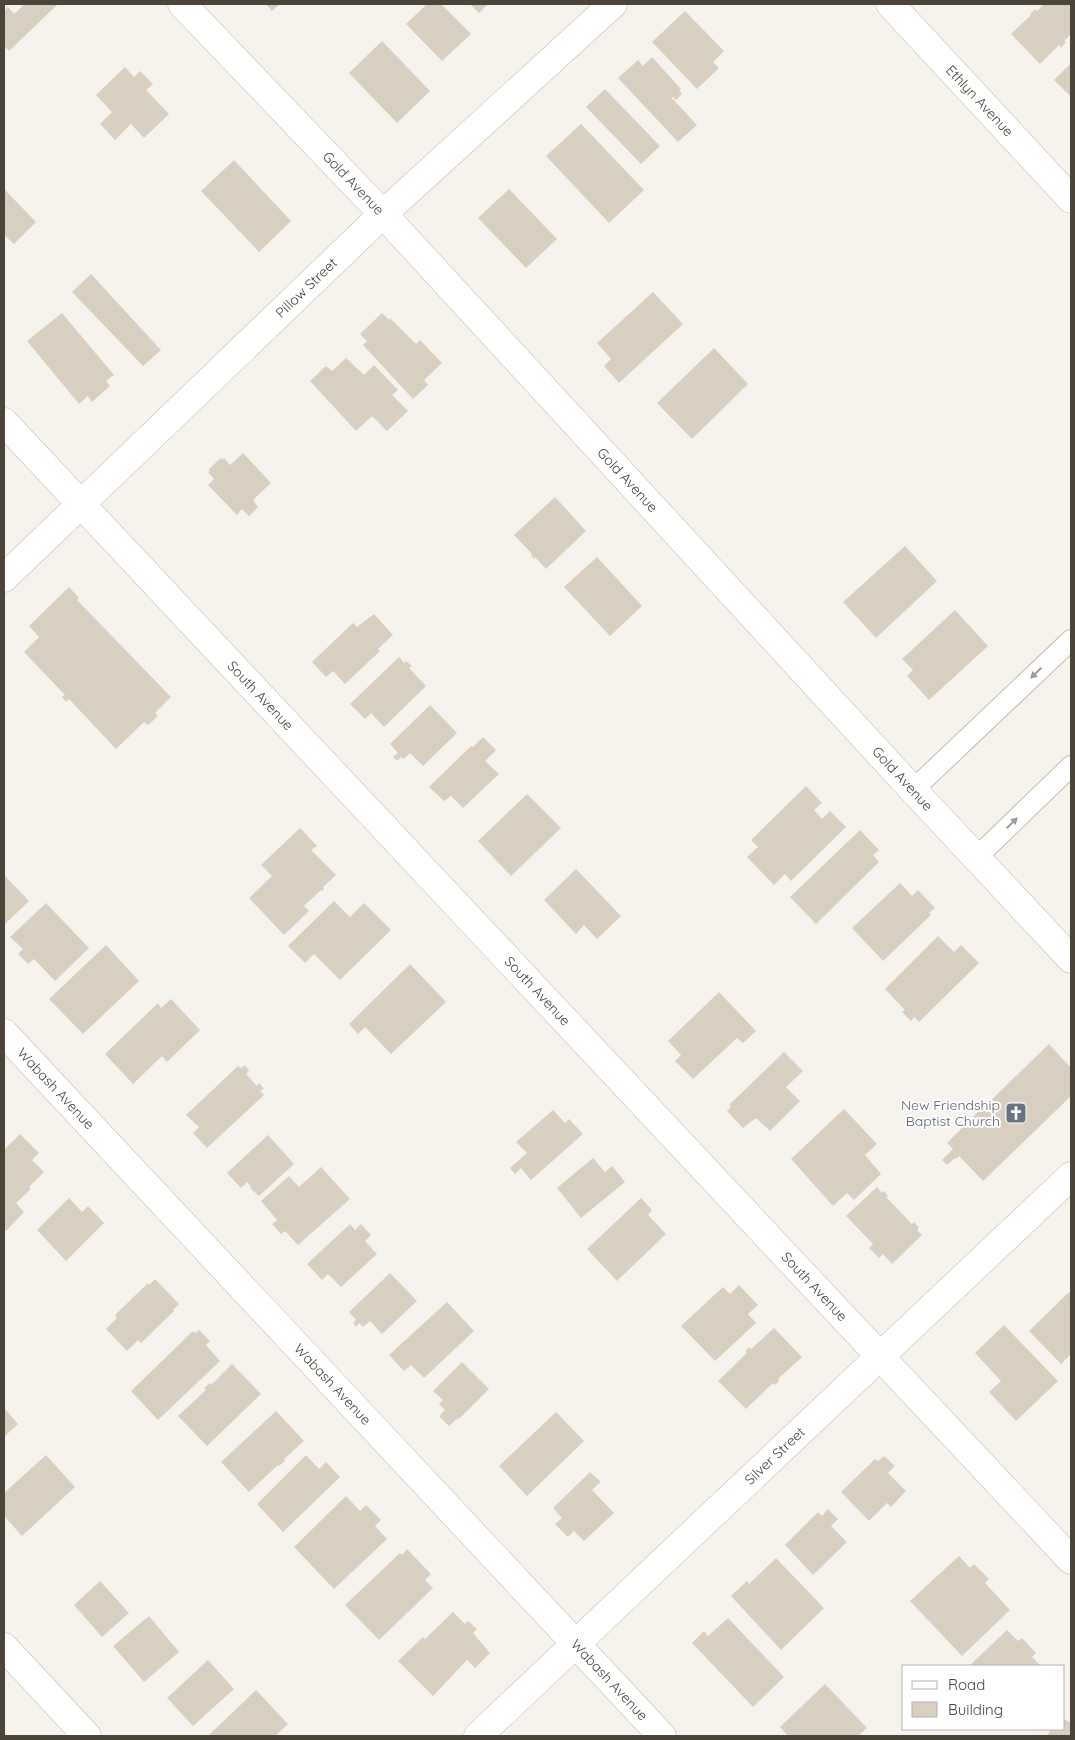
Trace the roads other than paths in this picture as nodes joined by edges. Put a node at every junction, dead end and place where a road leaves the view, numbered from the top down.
1 (182, 4) edge
2 (613, 4) edge
3 (890, 4) edge
4 (1071, 199) edge
5 (383, 214) junction
6 (4, 422) edge
7 (82, 504) junction
8 (4, 578) edge
9 (1071, 640) edge
10 (1071, 766) edge
11 (913, 790) junction
12 (977, 857) junction
13 (1071, 958) edge
14 (4, 1033) edge
15 (1071, 1176) edge
16 (881, 1355) junction
17 (1071, 1560) edge
18 (575, 1645) junction
19 (4, 1647) edge
20 (87, 1736) edge
21 (478, 1736) edge
22 (662, 1736) edge

1 - 5 street, Gold Avenue
2 - 5 street, Pillow Street
3 - 4 street, Ethlyn Avenue
5 - 7 street, Pillow Street
5 - 11 street, Gold Avenue
6 - 7 street, South Avenue
7 - 8 street, Pillow Street
7 - 16 street, South Avenue
9 -> 11 lane
12 -> 10 lane
11 - 12 street, Gold Avenue
12 - 13 street, Gold Avenue
14 - 18 street, Wabash Avenue
15 - 16 street, Silver Street
16 - 17 street, South Avenue
16 - 18 street, Silver Street
18 - 21 street, Silver Street
18 - 22 street, Wabash Avenue
19 - 20 street

